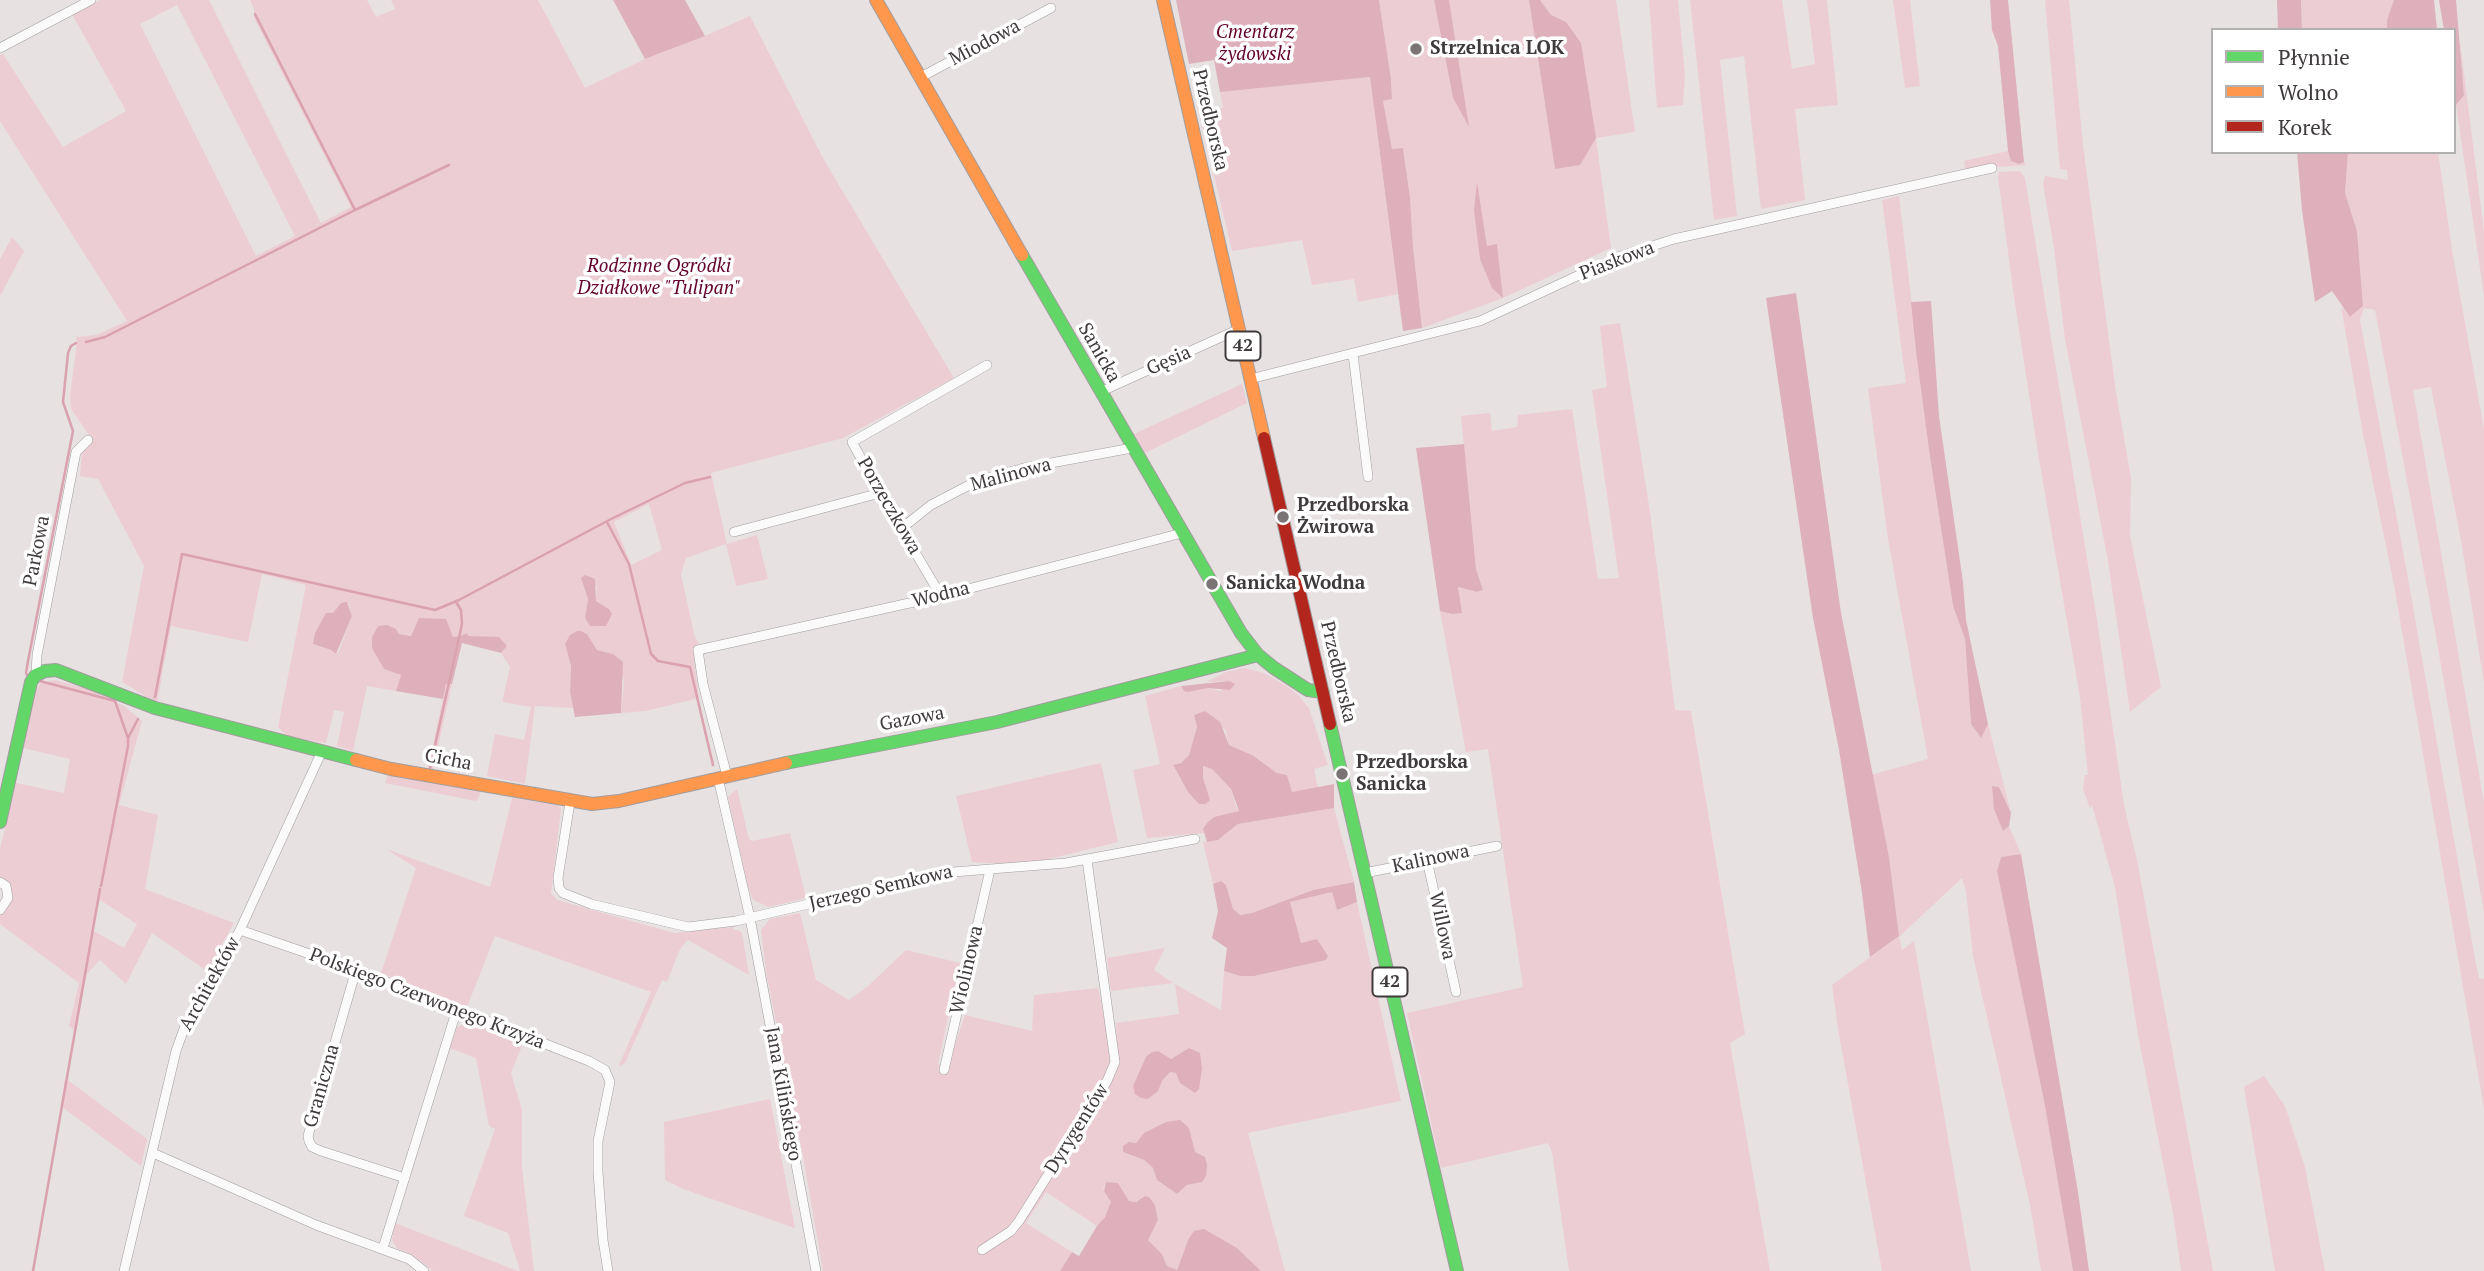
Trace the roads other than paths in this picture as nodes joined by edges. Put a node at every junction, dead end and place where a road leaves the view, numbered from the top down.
1 (91, 0) edge
2 (876, 0) edge
3 (1163, 0) edge
4 (1051, 8) dead end
5 (0, 48) edge
6 (919, 78) junction
7 (1992, 168) dead end
8 (1239, 329) junction
9 (1353, 354) junction
10 (987, 365) dead end
11 (1250, 379) junction
12 (1100, 392) junction
13 (88, 440) dead end
14 (1132, 448) junction
15 (1368, 477) dead end
16 (880, 493) junction
17 (902, 528) junction
18 (734, 532) dead end
19 (1182, 533) junction
20 (941, 596) junction
21 (1258, 655) junction
22 (41, 673) junction
23 (1323, 692) junction
24 (322, 751) junction
25 (723, 777) junction
26 (570, 802) junction
27 (0, 822) edge
28 (1195, 839) dead end
29 (1497, 846) dead end
30 (1087, 860) junction
31 (1427, 860) junction
32 (990, 870) junction
33 (1365, 873) junction
34 (0, 882) edge
35 (0, 910) edge
36 (751, 918) junction
37 (240, 930) junction
38 (356, 970) junction
39 (1456, 992) dead end
40 (457, 1009) junction
41 (944, 1070) dead end
42 (153, 1153) junction
43 (405, 1178) junction
44 (383, 1248) junction
45 (982, 1250) dead end
46 (124, 1271) edge
47 (424, 1271) edge
48 (608, 1271) edge
49 (816, 1271) edge
50 (1457, 1271) edge

1 - 5 street
2 - 6 street, Sanicka
3 - 8 street, Przedborska / 42
4 - 6 street, Miodowa
6 - 12 street, Sanicka
7 - 9 street, Piaskowa
8 - 11 street, Przedborska / 42
8 - 12 street, Gęsia
9 - 11 street, Piaskowa
9 - 15 street
10 - 16 street, Porzeczkowa
11 - 23 street, Przedborska / 42
12 - 14 street, Sanicka
13 - 22 street, Parkowa
14 - 17 street, Malinowa
14 - 19 street, Sanicka
16 - 17 street, Porzeczkowa
16 - 18 street
17 - 20 street, Porzeczkowa
19 - 20 street, Wodna
19 - 21 street, Sanicka
20 - 25 street, Wodna
21 - 23 street, Sanicka
21 - 25 street, Gazowa
22 - 24 street, Cicha
22 - 27 street, Parkowa
23 - 33 street, Przedborska / 42
24 - 26 street, Cicha
24 - 37 street, Architektów
25 - 26 street, Gazowa
25 - 36 street
26 - 36 street
28 - 30 street, Jerzego Semkowa
29 - 31 street, Kalinowa
30 - 32 street, Jerzego Semkowa
30 - 45 street, Dyrygentów
31 - 33 street, Kalinowa
31 - 39 street, Willowa
32 - 36 street, Jerzego Semkowa
32 - 41 street, Wiolinowa
33 - 50 street, Przedborska / 42
34 - 35 street
36 - 49 street, Jana Kilińskiego
37 - 38 street, Polskiego Czerwonego Krzyża
37 - 42 street, Architektów
38 - 40 street, Polskiego Czerwonego Krzyża
38 - 43 street, Graniczna
40 - 43 street
40 - 48 street, Polskiego Czerwonego Krzyża
42 - 44 street
42 - 46 street, Architektów
43 - 44 street
44 - 47 street

